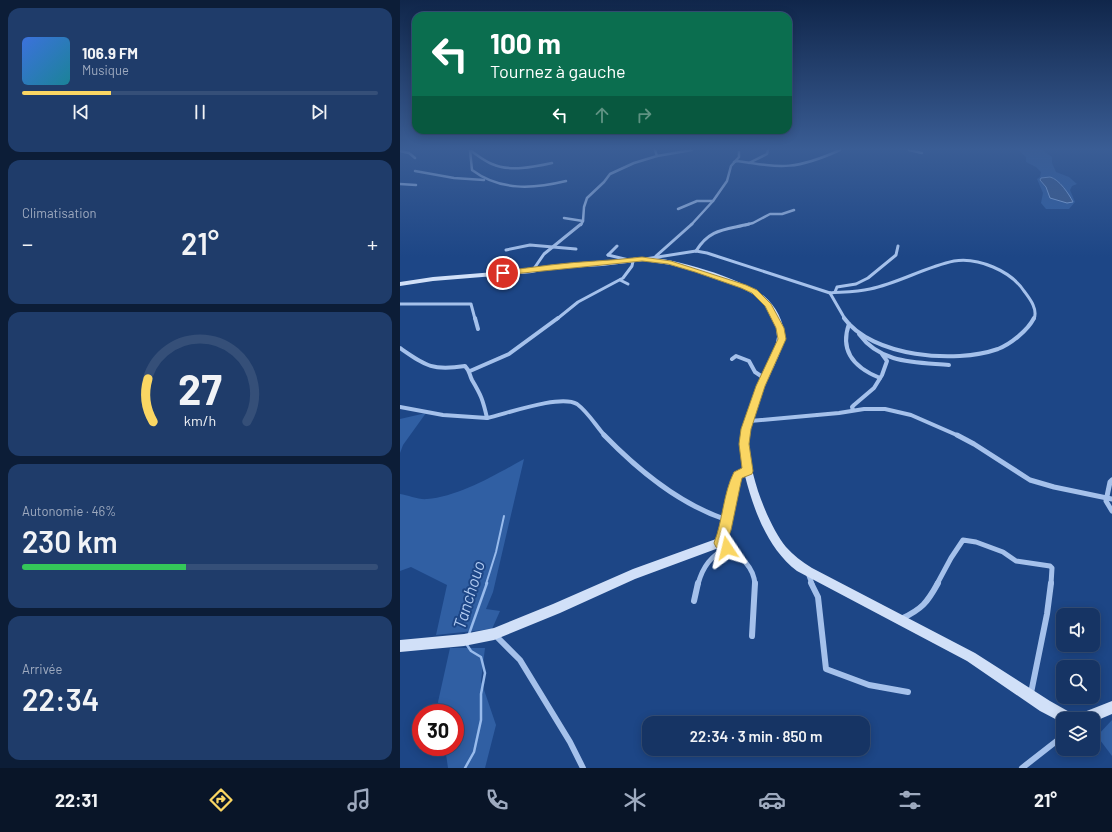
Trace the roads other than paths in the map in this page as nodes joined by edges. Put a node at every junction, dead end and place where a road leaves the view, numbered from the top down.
1 (519, 186) edge
2 (546, 186) edge
3 (600, 186) edge
4 (724, 186) edge
5 (713, 201) junction
6 (678, 209) dead end
7 (794, 210) dead end
8 (564, 218) dead end
9 (583, 221) junction
10 (552, 246) junction
11 (618, 246) dead end
12 (898, 246) dead end
13 (506, 250) dead end
14 (576, 250) dead end
15 (696, 251) junction
16 (656, 256) junction
17 (638, 260) junction
18 (533, 270) junction
19 (617, 281) junction
20 (400, 284) edge
21 (628, 284) dead end
22 (835, 292) junction
23 (830, 293) junction
24 (400, 304) edge
25 (849, 324) junction
26 (478, 329) dead end
27 (859, 334) junction
28 (400, 348) edge
29 (880, 353) junction
30 (732, 359) dead end
31 (949, 365) dead end
32 (470, 372) junction
33 (764, 378) junction
34 (880, 378) junction
35 (400, 407) edge
36 (853, 410) junction
37 (487, 418) junction
38 (750, 420) junction
39 (748, 471) junction
40 (1112, 480) edge
41 (1109, 499) edge
42 (1112, 511) edge
43 (727, 520) junction
44 (724, 546) junction
45 (808, 572) junction
46 (694, 601) dead end
47 (900, 619) junction
48 (494, 634) junction
49 (752, 636) dead end
50 (400, 646) edge
51 (908, 692) dead end
52 (1031, 696) junction
53 (1112, 707) edge
54 (1100, 712) edge
55 (1056, 713) edge
56 (1056, 741) edge
57 (583, 768) edge
58 (1022, 768) edge

1 - 2 street
3 - 9 street
4 - 5 street
5 - 6 street
5 - 16 street
7 - 15 street
8 - 9 street
9 - 10 street
10 - 13 street
10 - 14 street
10 - 18 street
11 - 17 street
12 - 22 street
15 - 16 street
15 - 23 street
16 - 17 street
17 - 18 main road
17 - 19 street
17 - 33 main road
18 - 20 main road
19 - 21 street
19 - 32 street
22 - 23 street
22 - 27 street
23 - 25 street
24 - 26 street
25 - 27 street
25 - 34 street
27 - 29 street
28 - 32 street
29 - 31 street
29 - 34 street
30 - 33 street
32 - 37 street
33 - 38 main road
34 - 36 street
35 - 37 street
36 - 38 street
36 - 41 street
37 - 43 street
38 - 39 main road
39 - 43 main road
39 - 45 main road
40 - 41 street
41 - 42 street
43 - 44 main road
44 - 46 street
44 - 48 main road
44 - 49 street
45 - 47 main road
45 - 51 street
47 - 52 main road
47 - 52 street
48 - 50 main road
48 - 57 street
52 - 55 main road
53 - 54 main road
56 - 58 street

